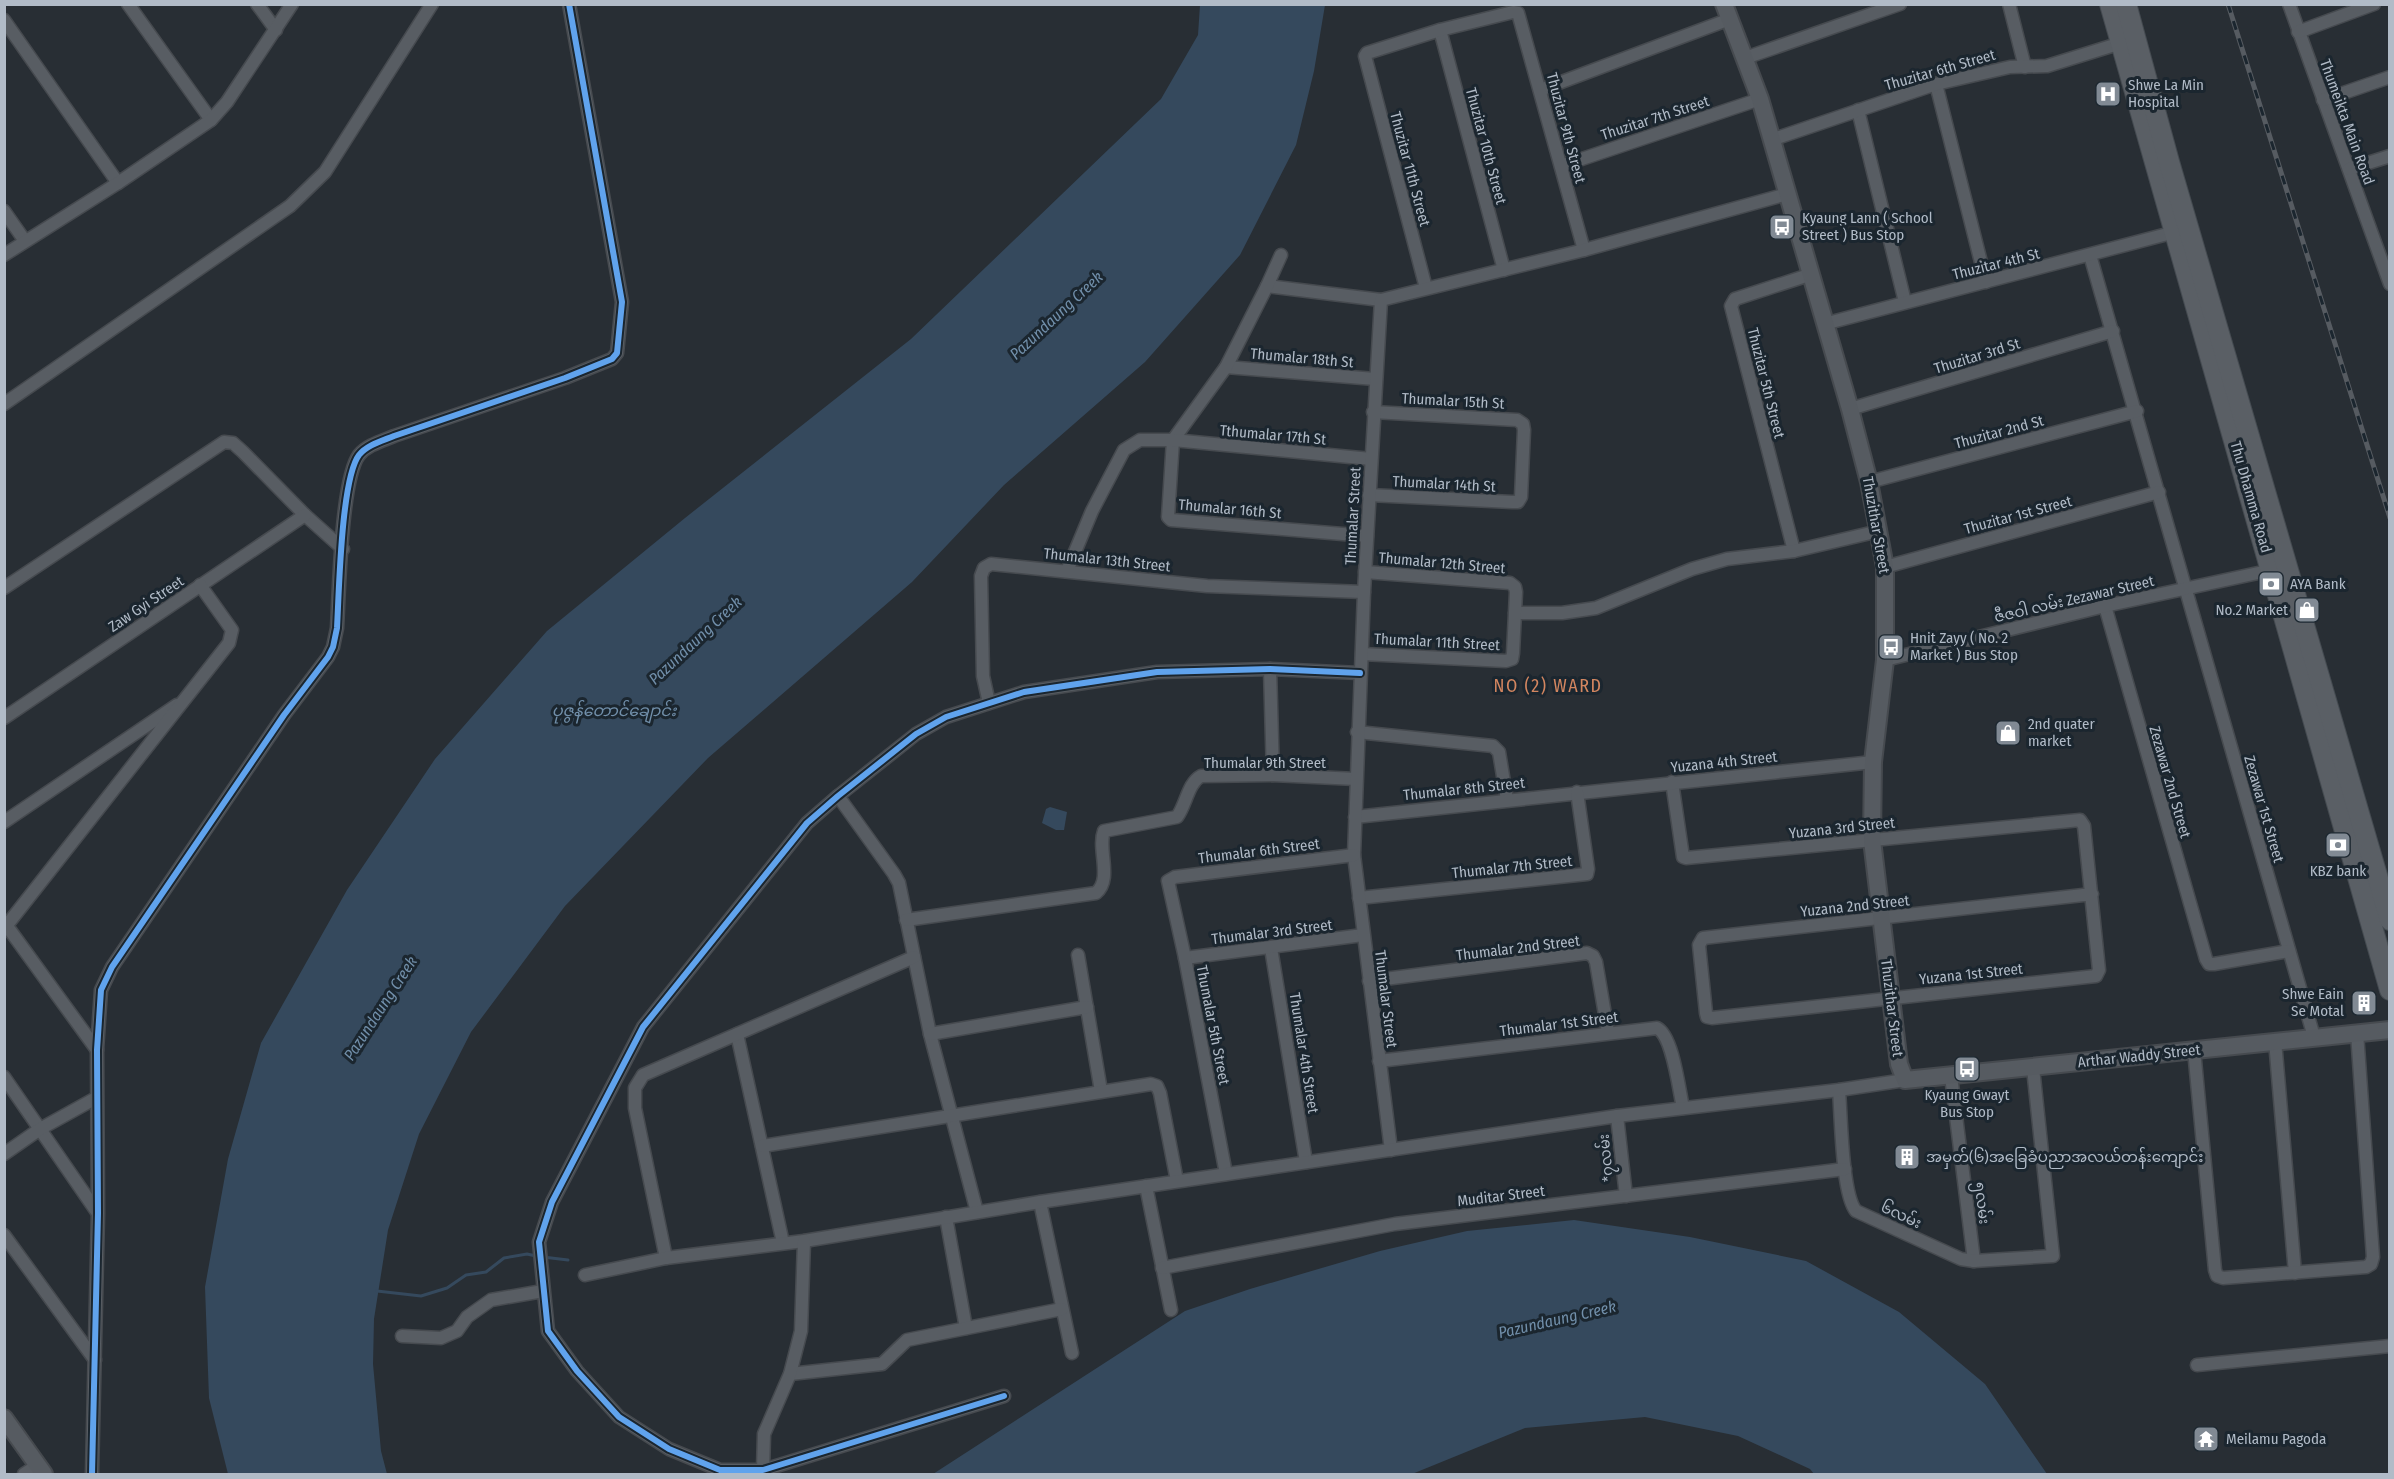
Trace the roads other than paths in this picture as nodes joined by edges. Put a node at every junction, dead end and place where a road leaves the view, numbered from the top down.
1 (128, 4) edge
2 (257, 4) edge
3 (292, 4) edge
4 (432, 4) edge
5 (569, 4) edge
6 (1900, 4) edge
7 (2009, 4) edge
8 (2110, 4) edge
9 (2126, 4) edge
10 (2289, 4) edge
11 (2374, 4) edge
12 (1727, 12) edge
13 (4, 20) edge
14 (276, 30) junction
15 (1440, 30) junction
16 (2298, 32) junction
17 (2121, 43) junction
18 (1745, 58) junction
19 (2025, 66) junction
20 (2390, 77) edge
21 (1936, 84) junction
22 (1540, 90) junction
23 (1760, 99) junction
24 (2323, 100) junction
25 (2145, 101) junction
26 (1858, 110) junction
27 (211, 120) junction
28 (1771, 140) junction
29 (2390, 156) edge
30 (1561, 166) junction
31 (2349, 169) junction
32 (118, 183) junction
33 (1786, 194) junction
34 (4, 211) edge
35 (2175, 232) junction
36 (25, 241) junction
37 (1584, 250) junction
38 (4, 255) edge
39 (1281, 255) dead end
40 (2090, 255) junction
41 (1504, 270) junction
42 (1809, 275) junction
43 (1986, 282) junction
44 (2390, 284) edge
45 (1267, 286) junction
46 (1426, 288) junction
47 (1381, 300) junction
48 (1905, 302) junction
49 (1824, 324) junction
50 (2113, 331) junction
51 (1226, 367) junction
52 (1375, 379) junction
53 (4, 404) edge
54 (1850, 410) junction
55 (2137, 411) junction
56 (1373, 412) junction
57 (1173, 440) junction
58 (1371, 459) junction
59 (1869, 482) junction
60 (2159, 492) junction
61 (1369, 495) junction
62 (1518, 502) joint
63 (304, 515) junction
64 (1879, 531) junction
65 (1367, 536) junction
66 (343, 549) junction
67 (1794, 551) junction
68 (1886, 567) junction
69 (2272, 570) junction
70 (1067, 571) junction
71 (1365, 572) junction
72 (200, 585) junction
73 (4, 588) edge
74 (2185, 588) junction
75 (1364, 592) junction
76 (2105, 606) junction
77 (1515, 613) junction
78 (1362, 654) junction
79 (1512, 659) joint
80 (1885, 660) junction
81 (1270, 669) junction
82 (1360, 674) junction
83 (187, 698) junction
84 (989, 703) junction
85 (4, 718) edge
86 (1357, 732) junction
87 (1873, 762) junction
88 (1274, 775) junction
89 (1356, 779) junction
90 (1672, 782) junction
91 (1577, 792) junction
92 (838, 796) junction
93 (1507, 800) junction
94 (1354, 817) junction
95 (4, 822) edge
96 (1872, 840) junction
97 (1354, 855) junction
98 (1168, 881) joint
99 (2092, 894) junction
100 (1359, 898) junction
101 (1881, 919) junction
102 (906, 920) junction
103 (2390, 920) edge
104 (6, 924) edge
105 (1363, 935) junction
106 (1271, 948) junction
107 (2289, 951) junction
108 (1078, 955) dead end
109 (914, 957) junction
110 (1185, 958) junction
111 (1369, 981) junction
112 (2390, 990) edge
113 (1890, 998) junction
114 (1087, 1006) junction
115 (1707, 1017) joint
116 (2390, 1030) edge
117 (1608, 1032) junction
118 (2356, 1033) junction
119 (737, 1034) junction
120 (930, 1034) junction
121 (2314, 1037) junction
122 (2275, 1041) junction
123 (97, 1050) junction
124 (2194, 1050) junction
125 (1379, 1061) junction
126 (2033, 1068) junction
127 (1902, 1072) junction
128 (4, 1077) edge
129 (1951, 1077) junction
130 (1101, 1090) junction
131 (1839, 1090) junction
132 (96, 1098) junction
133 (1683, 1108) junction
134 (952, 1116) junction
135 (1617, 1116) junction
136 (40, 1129) junction
137 (762, 1146) junction
138 (1391, 1150) junction
139 (4, 1154) edge
140 (1306, 1162) junction
141 (1845, 1169) junction
142 (1226, 1174) junction
143 (1178, 1181) junction
144 (1146, 1186) junction
145 (1626, 1196) junction
146 (1040, 1202) junction
147 (977, 1212) junction
148 (98, 1213) junction
149 (946, 1217) junction
150 (4, 1235) edge
151 (804, 1241) junction
152 (783, 1243) junction
153 (666, 1258) junction
154 (1974, 1261) junction
155 (1162, 1268) junction
156 (2295, 1273) junction
157 (585, 1275) dead end
158 (543, 1291) junction
159 (1062, 1309) junction
160 (1171, 1310) dead end
161 (966, 1328) junction
162 (402, 1336) dead end
163 (2390, 1346) edge
164 (1071, 1353) dead end
165 (95, 1360) junction
166 (2197, 1365) dead end
167 (790, 1374) junction
168 (1004, 1396) dead end
169 (4, 1418) edge
170 (764, 1470) junction
171 (35, 1471) edge
172 (92, 1474) edge

1 - 27 street
2 - 14 street
3 - 14 street
4 - 53 street
5 - 66 street
6 - 18 street
7 - 19 street
8 - 17 main road, Thu Dhamma Road
9 - 25 main road, Thu Dhamma Road
10 - 16 street, Thumeikta Main Road
11 - 16 street
12 - 18 main road, Thuzithar Street
12 - 22 street
13 - 32 street
14 - 27 street
15 - 22 street, Thuzitar 9th Street
15 - 41 street, Thuzitar 10th Street
15 - 46 street, Thuzitar 11th Street
16 - 24 street, Thumeikta Main Road
17 - 19 street, Thuzitar 6th Street
17 - 25 main road, Thu Dhamma Road
18 - 23 main road, Thuzithar Street
19 - 21 street, Thuzitar 6th Street
20 - 24 street
21 - 26 street, Thuzitar 6th Street
21 - 43 street
22 - 30 street, Thuzitar 9th Street
23 - 28 main road, Thuzithar Street
23 - 30 street, Thuzitar 7th Street
24 - 31 street, Thumeikta Main Road
25 - 35 main road, Thu Dhamma Road
25 - 103 main road, Thu Dhamma Road
26 - 28 street, Thuzitar 6th Street
26 - 48 street
27 - 32 street
28 - 33 main road, Thuzithar Street
29 - 31 street
30 - 37 street, Thuzitar 9th Street
31 - 44 street, Thumeikta Main Road
32 - 36 street
33 - 37 street
33 - 42 main road, Thuzithar Street
34 - 36 street
35 - 40 street, Thuzitar 4th St
35 - 69 main road, Thu Dhamma Road
36 - 38 street
37 - 41 street
39 - 45 street
40 - 43 street, Thuzitar 4th St
40 - 50 street, Zezawar 1st Street
41 - 46 street
42 - 49 main road, Thuzithar Street
42 - 67 street, Thuzitar 5th Street
43 - 48 street, Thuzitar 4th St
45 - 47 street
45 - 51 street
46 - 47 street
47 - 52 street, Thumalar Street
48 - 49 street, Thuzitar 4th St
49 - 54 main road, Thuzithar Street
50 - 54 street, Thuzitar 3rd St
50 - 55 street, Zezawar 1st Street
51 - 52 street, Thumalar 18th St
51 - 57 street
52 - 56 street, Thumalar Street
54 - 59 main road, Thuzithar Street
55 - 59 street, Thuzitar 2nd St
55 - 60 street, Zezawar 1st Street
56 - 58 street, Thumalar Street
56 - 62 street, Thumalar 15th St
57 - 58 street, Tthumalar 17th St
57 - 65 street, Thumalar 16th St
57 - 70 street, Tthumalar 17th St
58 - 61 street, Thumalar Street
59 - 64 main road, Thuzithar Street
60 - 68 street, Thuzitar 1st Street
60 - 74 street, Zezawar 1st Street
61 - 62 street, Thumalar 14th St
61 - 65 street, Thumalar Street
63 - 66 street
63 - 72 street, Zaw Gyi Street
63 - 73 street
64 - 67 street
64 - 68 main road, Thuzithar Street
65 - 71 street, Thumalar Street
66 - 123 street
67 - 77 street
68 - 80 main road, Thuzithar Street
69 - 74 street, ဇီဇဝါ လမ်း Zezawar Street
69 - 112 main road, Thu Dhamma Road
70 - 75 street, Thumalar 13th Street
70 - 84 street, Thumalar 13th Street
71 - 75 street, Thumalar Street
71 - 77 street, Thumalar 12th Street
72 - 83 street
72 - 85 street, Zaw Gyi Street
74 - 76 street, ဇီဇဝါ လမ်း Zezawar Street
74 - 107 street, Zezawar 1st Street
75 - 78 street, Thumalar Street
76 - 80 street, ဇီဇဝါ လမ်း Zezawar Street
76 - 107 street, Zezawar 2nd Street
77 - 79 street, Thumalar 12th Street
78 - 79 street, Thumalar 11th Street
78 - 82 street, Thumalar Street
80 - 87 main road, Thuzithar Street
81 - 82 street
81 - 84 street
81 - 88 street
82 - 86 street, Thumalar Street
83 - 95 street
83 - 104 street
84 - 92 street
86 - 89 street, Thumalar Street
86 - 93 street
87 - 90 street, Yuzana 4th Street
87 - 96 main road, Thuzithar Street
88 - 89 street, Thumalar 9th Street
88 - 102 street, Thumalar 9th Street
89 - 94 street, Thumalar Street
90 - 91 street, Yuzana 4th Street
90 - 96 street, Yuzana 3rd Street
91 - 93 street, Thumalar 8th Street
91 - 100 street, Thumalar 7th Street
92 - 102 street
92 - 158 street
93 - 94 street, Thumalar 8th Street
94 - 97 street, Thumalar Street
96 - 99 street, Yuzana 3rd Street
96 - 101 main road, Thuzithar Street
97 - 98 street, Thumalar 6th Street
97 - 100 street, Thumalar Street
98 - 110 street, Thumalar 5th Street
99 - 101 street, Yuzana 2nd Street
99 - 113 street, Yuzana 1st Street
100 - 105 street, Thumalar Street
101 - 113 main road, Thuzithar Street
101 - 115 street, Yuzana 2nd Street
102 - 109 street
104 - 123 street
105 - 106 street, Thumalar 3rd Street
105 - 111 street, Thumalar Street
106 - 110 street, Thumalar 3rd Street
106 - 140 street, Thumalar 4th Street
107 - 121 street, Zezawar 1st Street
108 - 114 street
109 - 119 street
109 - 120 street
110 - 142 street, Thumalar 5th Street
111 - 117 street, Thumalar 2nd Street
111 - 125 street, Thumalar Street
113 - 115 street, Yuzana 1st Street
113 - 127 main road, Thuzithar Street
114 - 120 street
114 - 130 street
116 - 118 main road, Arthar Waddy Street
117 - 125 street, Thumalar 1st Street
117 - 133 street, Thumalar 1st Street
118 - 121 main road, Arthar Waddy Street
118 - 156 street
119 - 137 street
119 - 153 street
120 - 134 street
121 - 122 main road, Arthar Waddy Street
122 - 124 main road, Arthar Waddy Street
122 - 156 street
123 - 132 street
124 - 126 main road, Arthar Waddy Street
124 - 156 street
125 - 138 street, Thumalar Street
126 - 129 main road, Arthar Waddy Street
126 - 154 street, ၆လမ်း
127 - 129 main road, Arthar Waddy Street
127 - 131 street
128 - 136 street
129 - 154 street, ၅လမ်း
130 - 134 street
130 - 143 street
131 - 133 street
131 - 141 street, ၆လမ်း
132 - 136 street
132 - 148 street
133 - 135 street
134 - 137 street
134 - 147 street
135 - 138 street
135 - 145 street, *၇လမ်း
136 - 139 street
136 - 148 street
137 - 152 street
138 - 140 street
140 - 142 street
141 - 145 street, Muditar Street
141 - 154 street, ၆လမ်း
142 - 143 street
143 - 144 street
144 - 146 street
144 - 155 street
145 - 155 street, Muditar Street
146 - 147 street
146 - 159 street
147 - 149 street
148 - 165 street
149 - 151 street
149 - 161 street
150 - 165 street
151 - 152 street
151 - 167 street
152 - 153 street
153 - 157 street
155 - 160 street
158 - 162 street
158 - 170 street
159 - 161 street
159 - 164 street
161 - 167 street
163 - 166 street
165 - 172 street
167 - 170 street
168 - 170 street
169 - 171 main road

